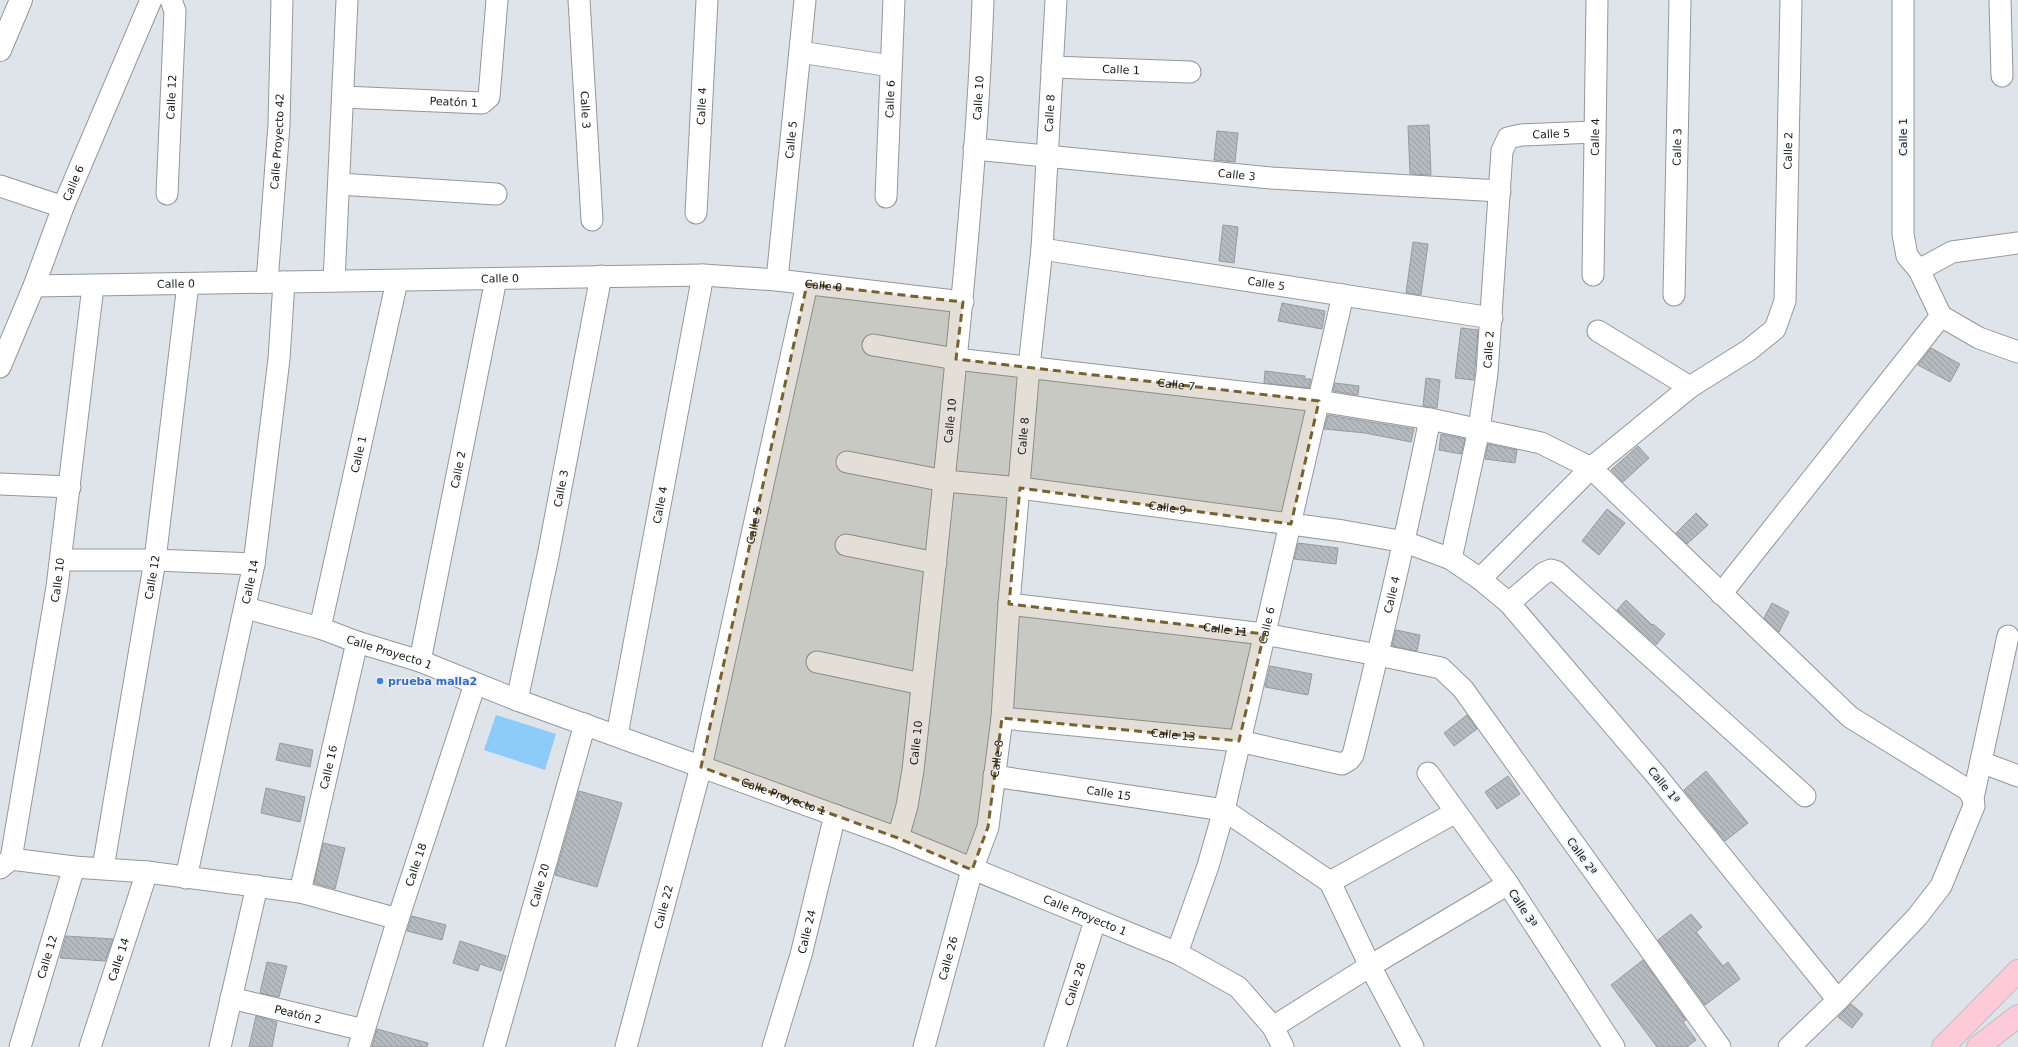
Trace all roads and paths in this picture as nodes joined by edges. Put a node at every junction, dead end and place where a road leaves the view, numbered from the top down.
1 (21, 0) edge
2 (151, 0) edge
3 (171, 0) edge
4 (282, 0) edge
5 (347, 0) edge
6 (497, 0) edge
7 (579, 0) edge
8 (707, 0) edge
9 (805, 0) edge
10 (894, 0) edge
11 (983, 0) edge
12 (1056, 0) edge
13 (1597, 0) edge
14 (1680, 0) edge
15 (1791, 0) edge
16 (1903, 0) edge
17 (2000, 0) edge
18 (0, 50) edge
19 (800, 52) junction
20 (890, 66) junction
21 (1052, 67) junction
22 (1190, 72) dead end
23 (2002, 76) dead end
24 (343, 97) junction
25 (1595, 132) junction
26 (1508, 138) joint
27 (974, 149) junction
28 (1048, 158) junction
29 (339, 184) junction
30 (0, 186) edge
31 (1500, 191) junction
32 (167, 194) dead end
33 (496, 194) dead end
34 (886, 197) dead end
35 (63, 207) junction
36 (696, 213) dead end
37 (592, 220) dead end
38 (2018, 243) edge
39 (1042, 249) junction
40 (1919, 270) junction
41 (703, 275) junction
42 (1593, 275) dead end
43 (601, 276) junction
44 (496, 279) junction
45 (777, 280) junction
46 (334, 281) junction
47 (396, 281) junction
48 (276, 282) junction
49 (188, 284) junction
50 (807, 284) junction
51 (34, 286) junction
52 (93, 286) junction
53 (1343, 295) junction
54 (1674, 295) dead end
55 (963, 302) junction
56 (1941, 316) junction
57 (1492, 318) junction
58 (1598, 331) dead end
59 (873, 345) dead end
60 (2018, 352) edge
61 (956, 359) junction
62 (0, 367) edge
63 (1029, 367) junction
64 (1690, 387) junction
65 (1319, 402) junction
66 (1430, 419) junction
67 (1479, 429) junction
68 (847, 462) dead end
69 (1591, 468) junction
70 (945, 481) junction
71 (0, 484) edge
72 (70, 487) junction
73 (1020, 488) junction
74 (1291, 524) junction
75 (1405, 542) junction
76 (846, 545) dead end
77 (1451, 559) junction
78 (61, 560) junction
79 (155, 560) junction
80 (936, 563) junction
81 (254, 564) junction
82 (1480, 579) junction
83 (1721, 594) junction
84 (1509, 603) junction
85 (1009, 604) junction
86 (246, 608) junction
87 (320, 628) junction
88 (1264, 634) junction
89 (2008, 636) dead end
90 (357, 642) junction
91 (1378, 655) junction
92 (420, 661) junction
93 (817, 662) dead end
94 (1441, 668) joint
95 (475, 684) junction
96 (922, 684) junction
97 (517, 700) junction
98 (1002, 718) junction
99 (585, 724) junction
100 (617, 735) junction
101 (1239, 741) junction
102 (1981, 762) junction
103 (1342, 764) joint
104 (701, 767) junction
105 (1428, 773) dead end
106 (994, 776) junction
107 (2018, 776) edge
108 (1805, 796) dead end
109 (1973, 798) junction
110 (1224, 810) junction
111 (1456, 812) junction
112 (835, 815) junction
113 (898, 838) junction
114 (5, 863) edge
115 (74, 867) junction
116 (103, 868) junction
117 (972, 870) junction
118 (147, 872) junction
119 (186, 878) junction
120 (1330, 882) junction
121 (1508, 884) junction
122 (257, 886) junction
123 (300, 892) junction
124 (398, 919) junction
125 (1095, 921) junction
126 (1177, 953) junction
127 (1370, 966) junction
128 (2018, 971) edge
129 (231, 998) junction
130 (1838, 1000) junction
131 (2018, 1016) edge
132 (1273, 1027) junction
133 (361, 1038) edge
134 (20, 1047) edge
135 (90, 1047) edge
136 (220, 1047) edge
137 (494, 1047) edge
138 (626, 1047) edge
139 (773, 1047) edge
140 (924, 1047) edge
141 (1056, 1047) edge
142 (1283, 1047) edge
143 (1414, 1047) edge
144 (1614, 1047) edge
145 (1720, 1047) edge
146 (1789, 1047) edge
147 (1943, 1047) edge
148 (1978, 1047) edge

1 - 18 main road
2 - 35 street, Calle 6
3 - 32 street, Calle 12
4 - 48 street, Calle Proyecto 42
5 - 24 street
6 - 24 street, Peatón 1
7 - 37 street, Calle 3
8 - 36 street, Calle 4
9 - 19 street, Calle 5
10 - 20 street, Calle 6
11 - 27 street, Calle 10
12 - 21 street, Calle 8
13 - 25 street, Calle 4
14 - 54 street, Calle 3
15 - 64 street, Calle 2
16 - 40 street, Calle 1
17 - 23 street
19 - 20 street
19 - 45 street, Calle 5
20 - 34 street, Calle 6
21 - 22 street, Calle 1
21 - 28 street, Calle 8
24 - 29 street
25 - 26 street, Calle 5
25 - 42 street, Calle 4
26 - 31 street, Calle 2
27 - 28 street, Calle 3
27 - 55 street, Calle 10
28 - 31 street, Calle 3
28 - 39 street, Calle 8
29 - 33 street
29 - 46 street
30 - 35 street
31 - 57 street, Calle 2
35 - 51 street, Calle 6
38 - 40 street
39 - 53 street, Calle 5
39 - 63 street, Calle 8
40 - 56 street, Calle 1
41 - 43 street, Calle 0
41 - 45 street, Calle 0
41 - 100 street, Calle 4
43 - 44 street, Calle 0
43 - 97 street, Calle 3
44 - 47 street, Calle 0
44 - 92 street, Calle 2
45 - 50 street, Calle 0
46 - 47 street, Calle 0
46 - 48 street, Calle 0
47 - 87 street, Calle 1
48 - 49 street, Calle 0
48 - 81 street, Calle 14
49 - 52 street, Calle 0
49 - 79 street, Calle 12
50 - 55 street, Calle 0
50 - 104 street, Calle 5
51 - 52 street, Calle 0
51 - 62 street, Calle 6
52 - 72 street, Calle 10
53 - 57 street, Calle 5
53 - 65 street, Calle 6
55 - 61 street, Calle 10
56 - 60 street
56 - 83 street
57 - 67 street, Calle 2
58 - 64 street
59 - 61 street, Calle 7
61 - 63 street, Calle 7
61 - 70 street, Calle 10
63 - 65 street, Calle 7
63 - 73 street, Calle 8
64 - 69 street, Calle 2
65 - 66 street, Calle 7
65 - 74 street, Calle 6
66 - 67 street, Calle 7
66 - 75 street, Calle 4
67 - 69 street, Calle 7
67 - 77 street, Calle 2
68 - 70 street, Calle 9
69 - 82 street, Calle 2
69 - 83 street, Calle 7
70 - 73 street, Calle 9
70 - 80 street, Calle 10
71 - 72 street
72 - 78 street, Calle 10
73 - 74 street, Calle 9
73 - 85 street, Calle 8
74 - 75 street, Calle 9
74 - 88 street, Calle 6
75 - 77 street, Calle 9
75 - 91 street, Calle 4
76 - 80 street
77 - 82 street, Calle 9
78 - 79 street
78 - 114 street, Calle 10
79 - 81 street
79 - 116 street, Calle 12
80 - 96 street, Calle 10
81 - 86 street, Calle 14
82 - 84 street, Calle 1ª
83 - 109 street, Calle 7
84 - 108 street
84 - 130 street, Calle 1ª
85 - 88 street, Calle 11
85 - 98 street, Calle 8
86 - 87 street, Calle Proyecto 1
86 - 119 street, Calle 14
87 - 90 street, Calle Proyecto 1
88 - 91 street, Calle 11
88 - 101 street, Calle 6
89 - 102 street
90 - 92 street, Calle Proyecto 1
90 - 123 street, Calle 16
91 - 94 street, Calle 11
91 - 103 street, Calle 4
92 - 95 street, Calle Proyecto 1
93 - 96 street
94 - 145 street, Calle 2ª
95 - 97 street, Calle Proyecto 1
95 - 124 street, Calle 18
96 - 113 street, Calle 10
97 - 99 street, Calle Proyecto 1
98 - 101 street, Calle 13
98 - 106 street, Calle 8
99 - 100 street, Calle Proyecto 1
99 - 137 street, Calle 20
100 - 104 street, Calle Proyecto 1
101 - 103 street, Calle 13
101 - 110 street, Calle 6
102 - 107 street
102 - 109 street
104 - 112 street, Calle Proyecto 1
104 - 138 street, Calle 22
105 - 111 street, Calle 3ª
106 - 110 street, Calle 15
106 - 117 street, Calle 8
109 - 130 street
110 - 120 street
110 - 126 street, Calle 6
111 - 120 street
111 - 121 street, Calle 3ª
112 - 113 street, Calle Proyecto 1
112 - 139 street, Calle 24
113 - 117 street, Calle Proyecto 1
114 - 115 street
115 - 116 street
115 - 134 street, Calle 12
116 - 118 street
117 - 125 street, Calle Proyecto 1
117 - 140 street, Calle 26
118 - 119 street
118 - 135 street, Calle 14
119 - 122 street
120 - 127 street
121 - 127 street
121 - 144 street, Calle 3ª
122 - 123 street
122 - 129 street
123 - 124 street
124 - 133 street, Calle 18
125 - 126 street, Calle Proyecto 1
125 - 141 street, Calle 28
126 - 132 street, Calle Proyecto 1
127 - 132 street
127 - 143 street
128 - 147 main road
129 - 133 street, Peatón 2
129 - 136 street
130 - 146 street
131 - 148 main road
132 - 142 street, Calle Proyecto 1

